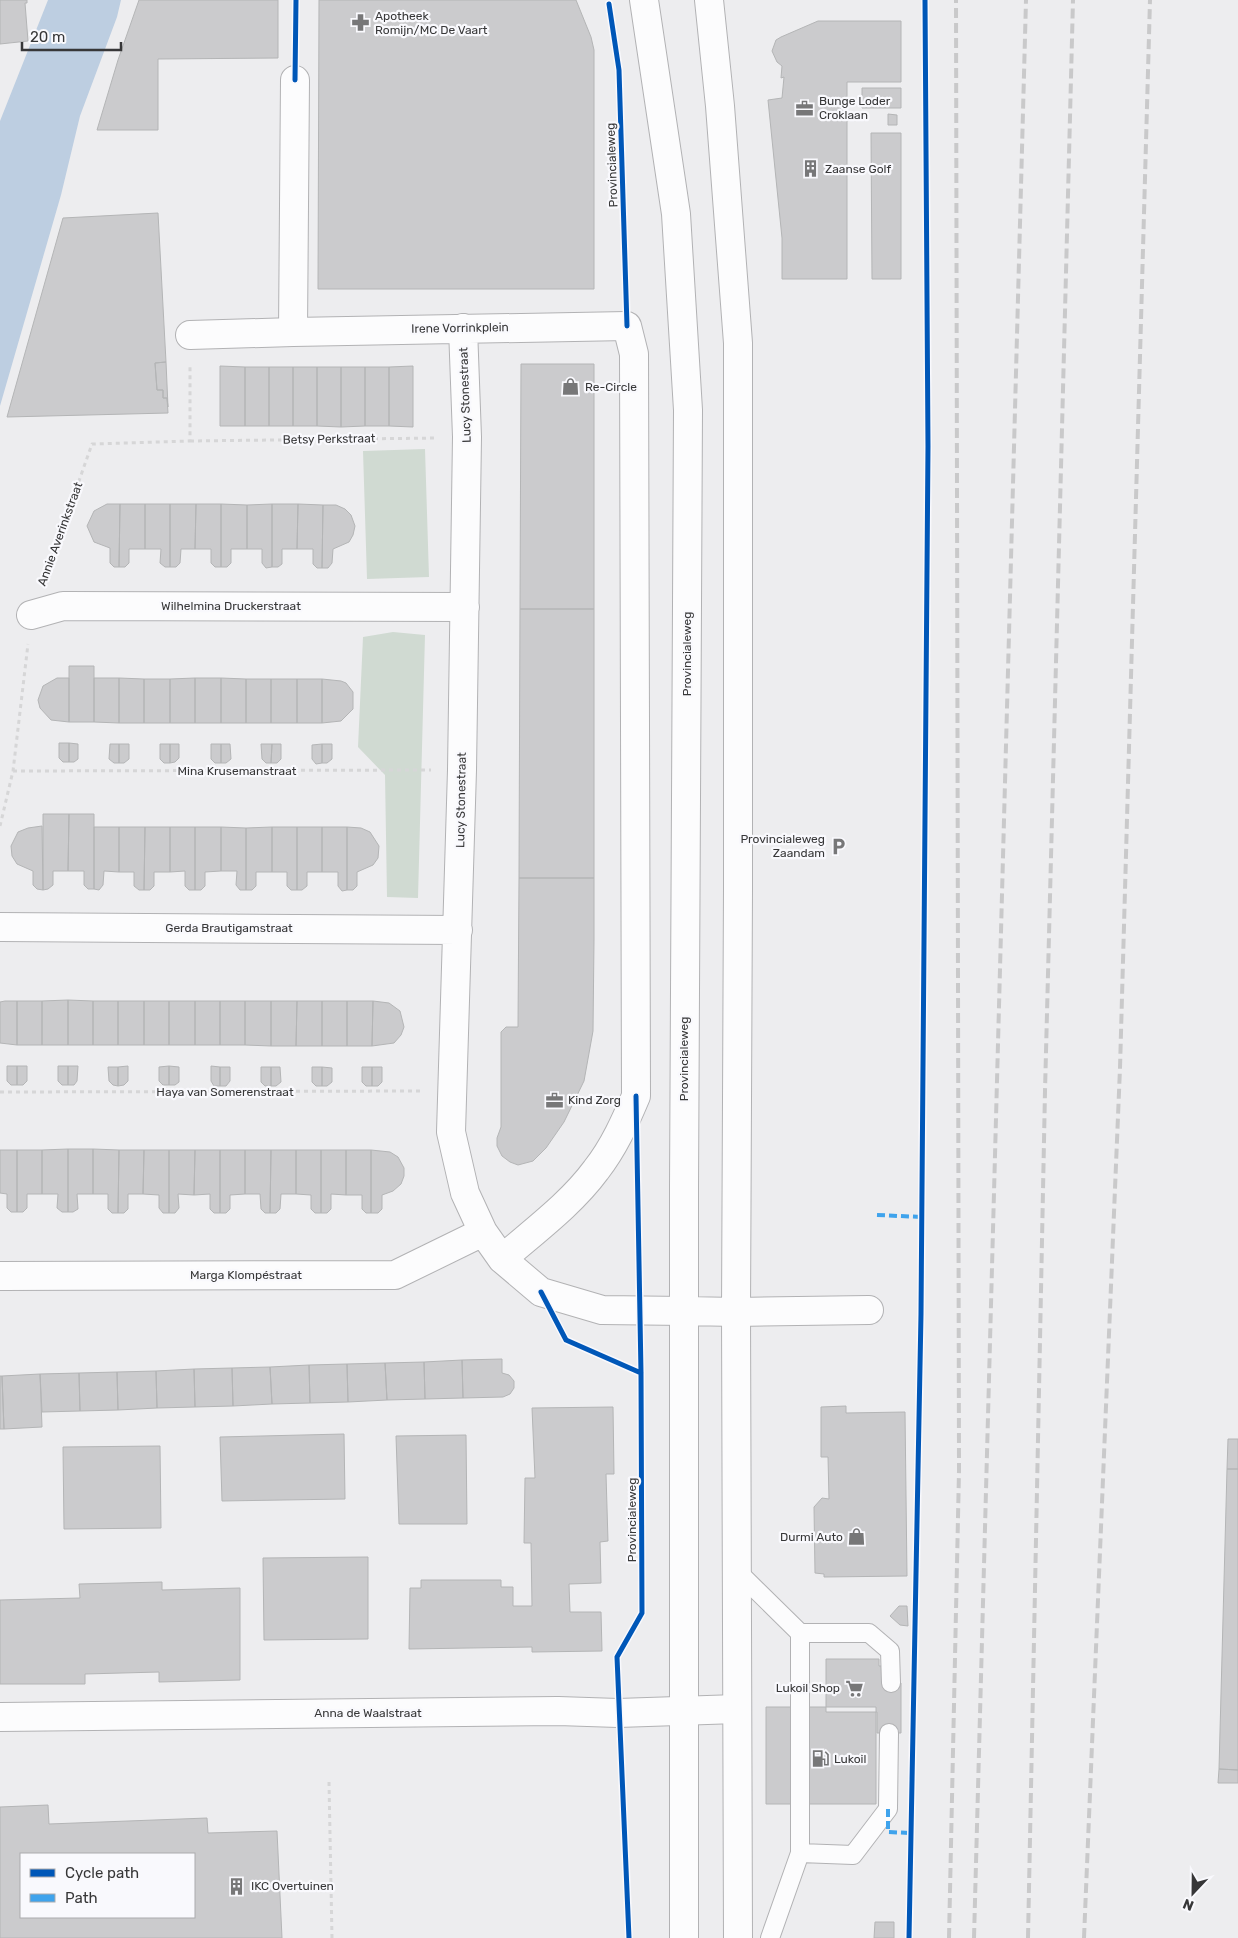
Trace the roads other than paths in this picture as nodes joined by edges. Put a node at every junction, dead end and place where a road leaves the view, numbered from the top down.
1 (644, 0) edge
2 (708, 0) edge
3 (295, 80) dead end
4 (463, 328) junction
5 (293, 332) junction
6 (190, 335) road end
7 (465, 607) junction
8 (31, 616) road end
9 (0, 927) edge
10 (458, 930) junction
11 (483, 1232) junction
12 (502, 1259) junction
13 (0, 1276) edge
14 (869, 1310) dead end
15 (685, 1311) junction
16 (736, 1312) junction
17 (737, 1571) junction
18 (800, 1633) junction
19 (890, 1683) dead end
20 (737, 1709) junction
21 (685, 1712) junction
22 (0, 1717) edge
23 (889, 1733) dead end
24 (800, 1853) junction
25 (684, 1938) edge
26 (738, 1938) edge
27 (770, 1938) edge

1 - 15 street, Provincialeweg
2 - 16 street
3 - 5 street
4 - 5 street, Irene Vorrinkplein
4 - 7 street, Lucy Stonestraat
4 - 12 street, Irene Vorrinkplein
5 - 6 street, Irene Vorrinkplein
7 - 8 street, Wilhelmina Druckerstraat
7 - 10 street, Lucy Stonestraat
9 - 10 street, Gerda Brautigamstraat
10 - 11 street, Lucy Stonestraat
11 - 12 street, Lucy Stonestraat
11 - 13 street, Marga Klompéstraat
12 - 15 street
14 - 16 street
15 - 16 street
15 - 21 street, Provincialeweg
16 - 17 street
17 - 18 lane
17 - 20 street
18 - 19 lane
18 - 24 lane
20 - 21 street, Anna de Waalstraat
20 - 26 street
21 - 22 street, Anna de Waalstraat
21 - 25 street, Provincialeweg
23 - 24 lane
24 - 27 lane

